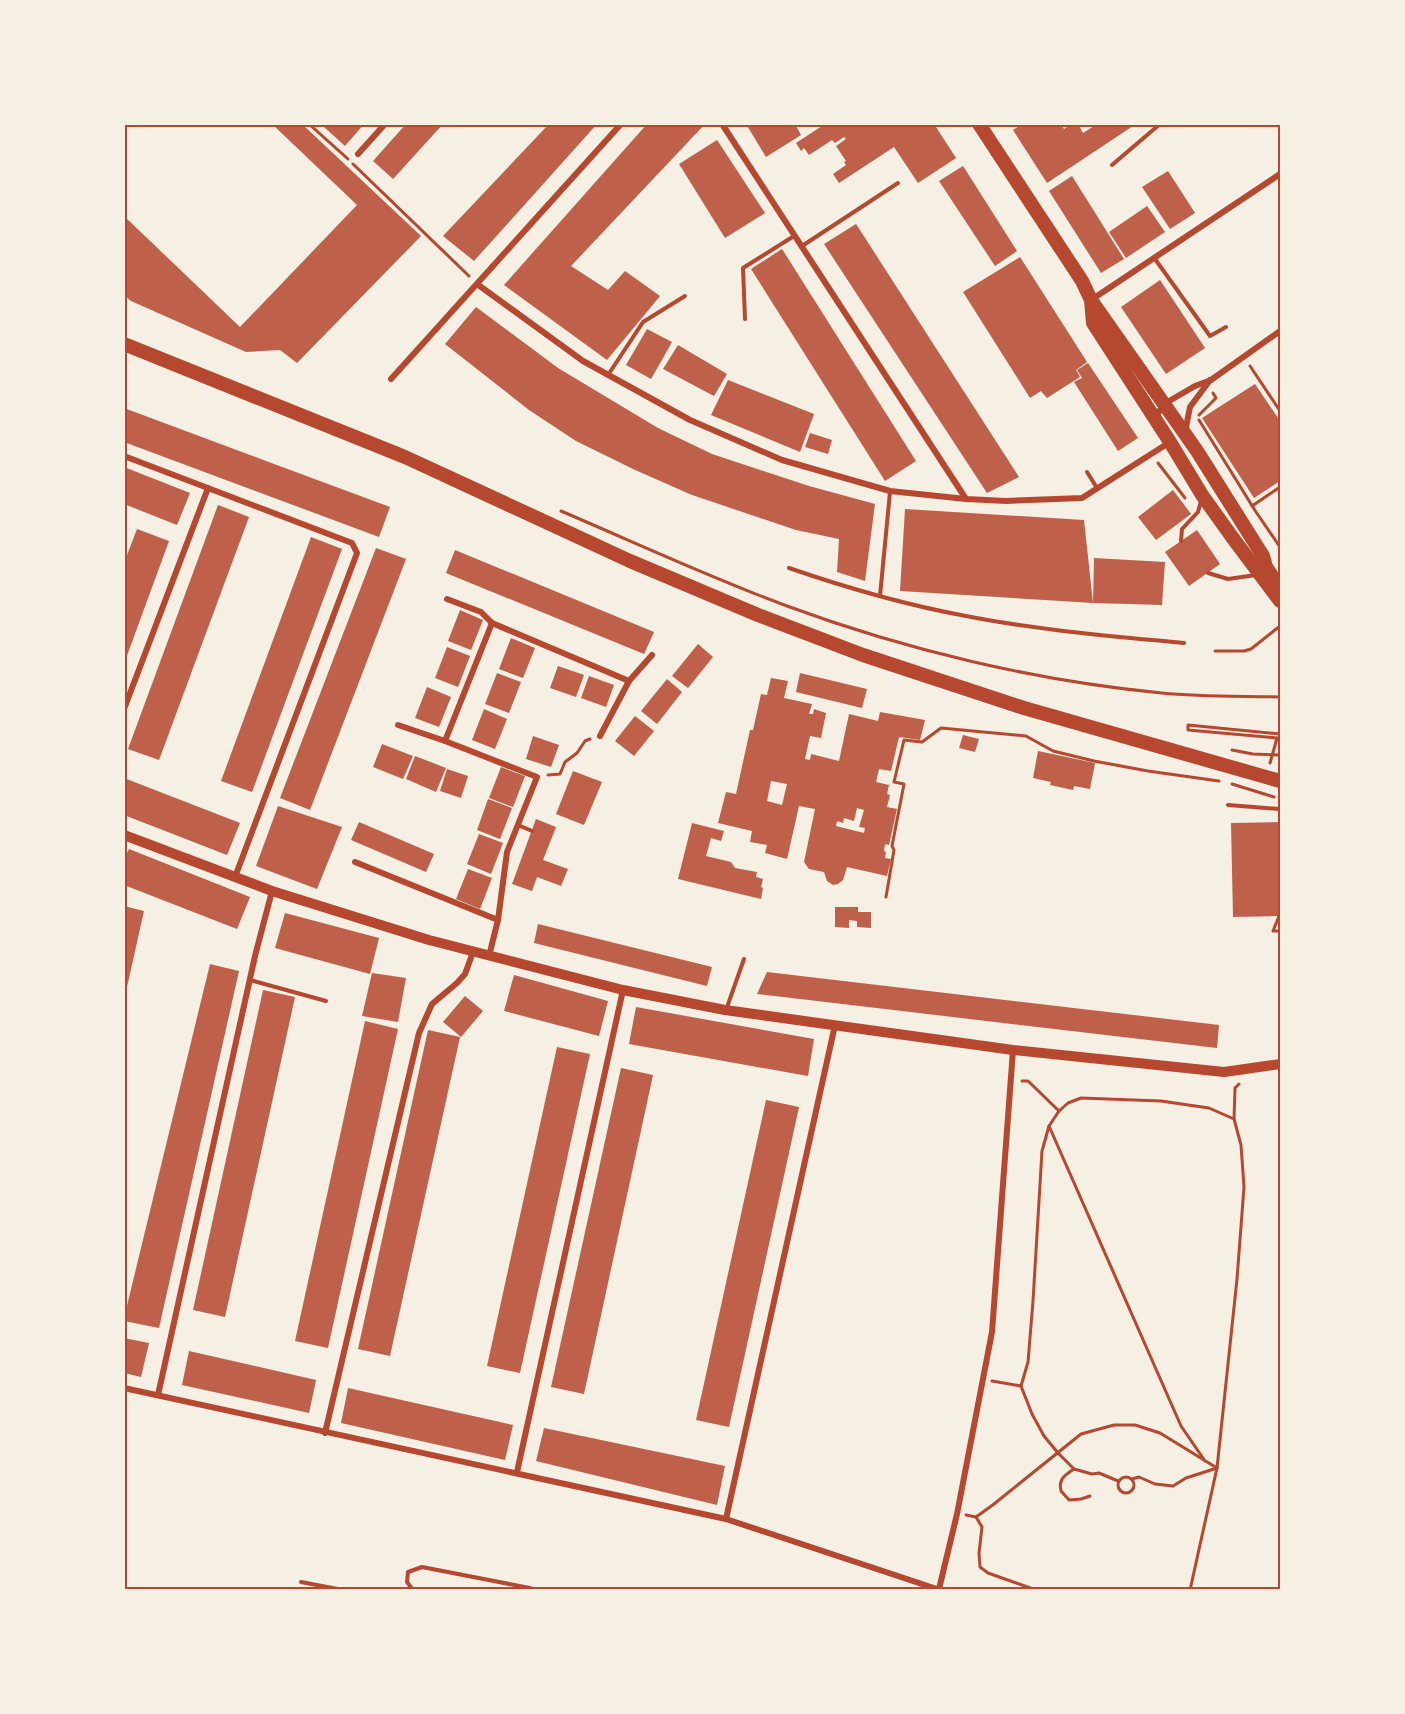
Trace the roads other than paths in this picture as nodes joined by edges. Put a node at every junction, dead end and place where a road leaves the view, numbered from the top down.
1 (386, 124) edge
2 (621, 124) edge
3 (722, 124) edge
4 (980, 124) edge
5 (1160, 124) edge
6 (358, 154) dead end
7 (1112, 165) dead end
8 (1281, 174) edge
9 (898, 183) dead end
10 (794, 236) junction
11 (801, 247) junction
12 (1155, 258) junction
13 (477, 284) junction
14 (686, 296) dead end
15 (1091, 300) junction
16 (745, 319) dead end
17 (1226, 327) dead end
18 (1281, 331) edge
19 (124, 344) edge
20 (608, 376) junction
21 (391, 379) dead end
22 (1211, 380) junction
23 (1164, 404) junction
24 (1154, 419) junction
25 (1184, 433) junction
26 (1170, 442) junction
27 (124, 456) edge
28 (1087, 472) dead end
29 (208, 488) junction
30 (1097, 488) junction
31 (890, 491) junction
32 (1202, 495) junction
33 (966, 500) junction
34 (1181, 541) dead end
35 (789, 568) dead end
36 (1208, 573) dead end
37 (1260, 575) junction
38 (1281, 588) edge
39 (880, 596) junction
40 (447, 598) dead end
41 (1281, 601) edge
42 (492, 623) junction
43 (1184, 643) dead end
44 (652, 655) dead end
45 (629, 681) junction
46 (124, 709) edge
47 (398, 725) dead end
48 (600, 736) road end
49 (445, 741) junction
50 (1274, 770) edge
51 (1250, 771) junction
52 (1281, 781) edge
53 (1228, 805) dead end
54 (1281, 809) edge
55 (518, 825) junction
56 (532, 831) dead end
57 (124, 835) edge
58 (355, 862) dead end
59 (235, 877) junction
60 (272, 891) junction
61 (498, 920) junction
62 (473, 951) junction
63 (489, 956) junction
64 (744, 960) dead end
65 (250, 980) junction
66 (622, 990) junction
67 (326, 1001) dead end
68 (725, 1010) junction
69 (835, 1025) junction
70 (1013, 1050) junction
71 (1281, 1064) edge
72 (124, 1388) edge
73 (158, 1395) junction
74 (325, 1432) junction
75 (517, 1472) junction
76 (726, 1519) junction
77 (301, 1582) dead end
78 (530, 1587) dead end
79 (940, 1589) edge
80 (343, 1590) edge
81 (413, 1590) edge

1 - 6 street
2 - 13 street
3 - 10 street
4 - 15 main road
5 - 7 lane
8 - 12 street
9 - 11 lane
10 - 11 street
10 - 16 lane
11 - 33 street
12 - 15 street
12 - 17 lane
13 - 20 street
13 - 21 street
14 - 20 lane
15 - 23 main road
15 - 24 main road
18 - 22 street
19 - 51 main road
20 - 31 street
22 - 23 street
22 - 25 street
23 - 24 street
23 - 25 main road
24 - 26 main road
25 - 38 main road
26 - 30 street
26 - 32 main road
27 - 29 street
28 - 30 lane
29 - 46 street
29 - 59 street
30 - 33 street
31 - 33 street
31 - 39 lane
32 - 34 lane
32 - 37 main road
35 - 39 lane
36 - 37 lane
37 - 41 main road
39 - 43 lane
40 - 42 street
42 - 45 street
42 - 49 street
44 - 45 street
45 - 48 street
47 - 49 street
49 - 55 street
50 - 51 main road
51 - 52 main road
53 - 54 lane
55 - 56 lane
55 - 61 street
57 - 59 street
58 - 61 street
59 - 60 street
60 - 62 street
60 - 65 street
61 - 63 street
62 - 63 street
62 - 74 street
63 - 66 street
64 - 68 lane
65 - 67 lane
65 - 73 street
66 - 68 street
66 - 75 street
68 - 69 street
69 - 70 street
69 - 76 street
70 - 71 street
70 - 79 street
72 - 73 street
73 - 74 street
74 - 75 street
75 - 76 street
76 - 79 street
77 - 80 lane
78 - 81 lane

